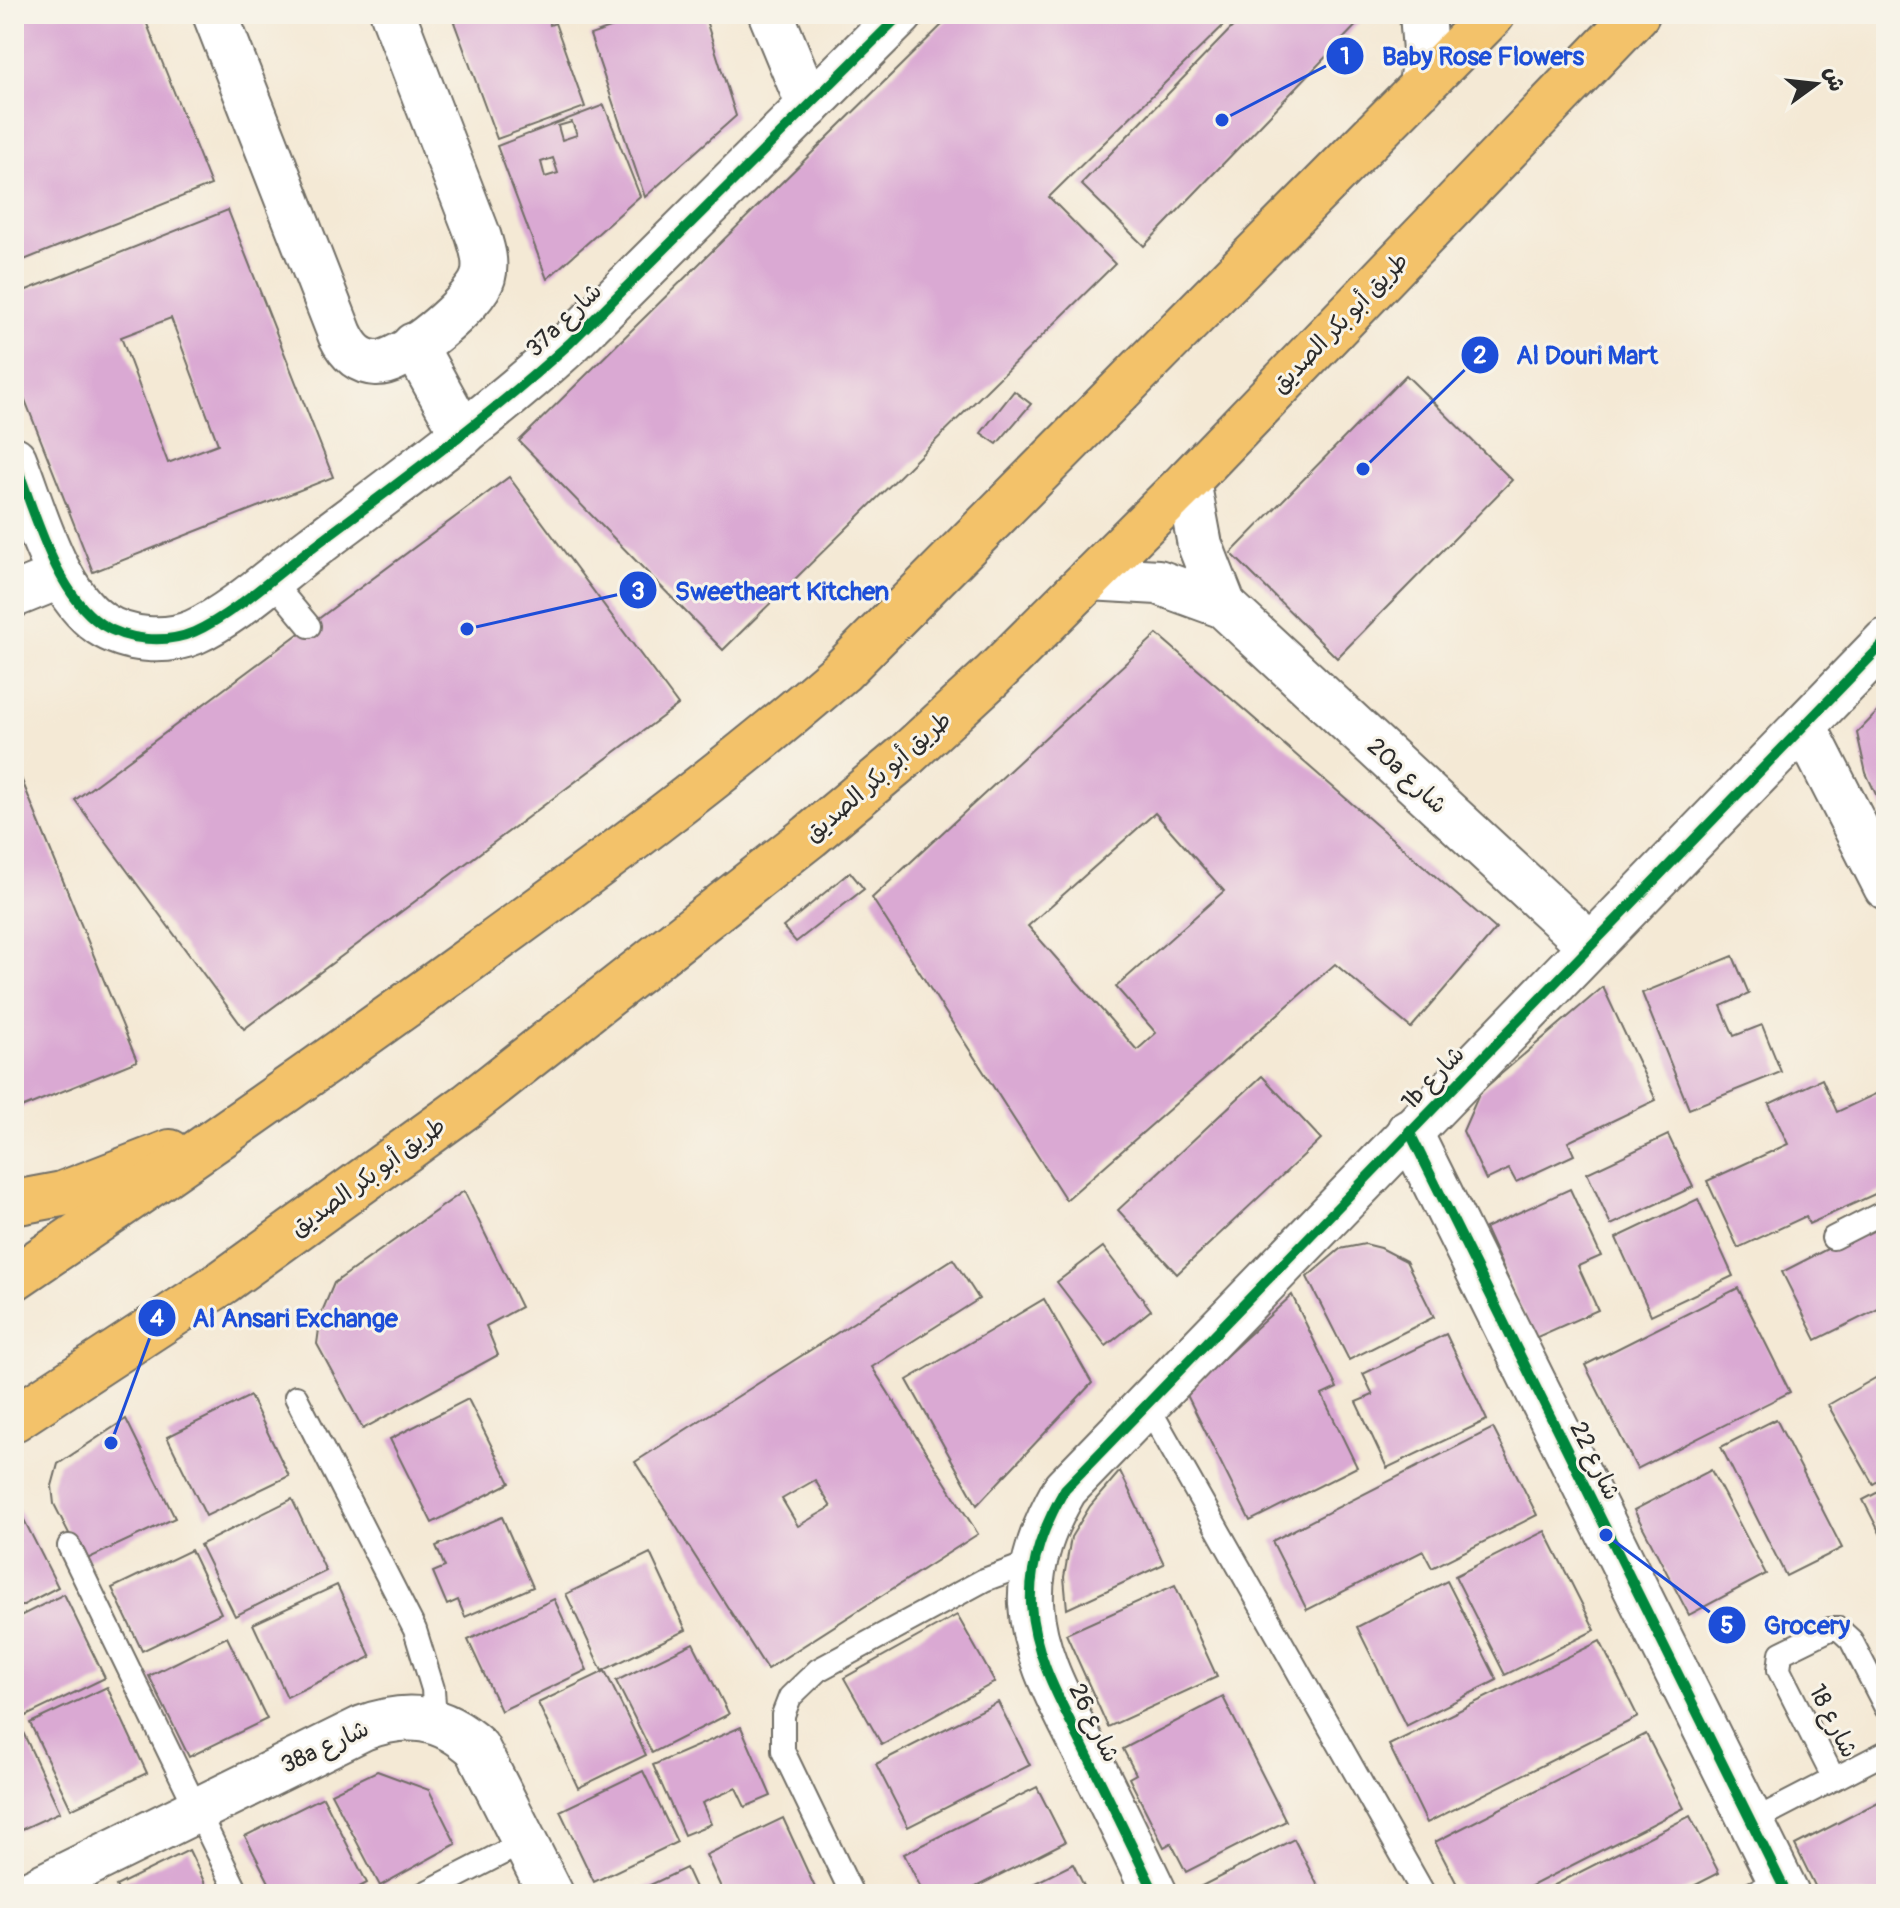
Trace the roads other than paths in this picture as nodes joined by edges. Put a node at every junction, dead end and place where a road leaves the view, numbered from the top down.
1 (215, 14) edge
2 (393, 14) edge
3 (771, 14) edge
4 (901, 14) edge
5 (1422, 14) edge
6 (1493, 14) edge
7 (1637, 14) edge
8 (1421, 87) junction
9 (809, 106) junction
10 (414, 345) junction
11 (463, 434) junction
12 (14, 459) edge
13 (1188, 481) junction
14 (61, 576) junction
15 (1090, 578) junction
16 (270, 579) junction
17 (14, 595) edge
18 (1224, 606) junction
19 (309, 626) dead end
20 (1886, 641) edge
21 (1804, 726) junction
22 (1886, 887) edge
23 (1590, 945) junction
24 (243, 1123) junction
25 (1409, 1131) junction
26 (14, 1203) edge
27 (1886, 1211) edge
28 (1833, 1238) dead end
29 (14, 1278) edge
30 (296, 1397) dead end
31 (1146, 1403) junction
32 (14, 1419) edge
33 (69, 1546) dead end
34 (1035, 1561) junction
35 (1886, 1708) edge
36 (435, 1720) junction
37 (1886, 1752) edge
38 (1834, 1779) junction
39 (197, 1809) junction
40 (1751, 1822) junction
41 (526, 1841) junction
42 (1772, 1889) edge
43 (27, 1894) edge
44 (238, 1894) edge
45 (423, 1894) edge
46 (551, 1894) edge
47 (852, 1894) edge
48 (1155, 1894) edge
49 (1424, 1894) edge

1 - 10 street
2 - 10 street
3 - 9 street
4 - 9 street, 37a شارع
5 - 8 street
6 - 8 main road
7 - 13 main road, طريق أبو بكر الصديق
8 - 24 main road
9 - 11 street, 37a شارع
10 - 11 street
11 - 16 street, 37a شارع
12 - 14 street, 37a شارع
13 - 15 main road, طريق أبو بكر الصديق
13 - 18 street, 20a شارع
14 - 16 street, 37a شارع
14 - 17 street
15 - 18 street, 20a شارع
15 - 32 main road, طريق أبو بكر الصديق
16 - 19 lane
18 - 23 street, 20a شارع
20 - 21 street, 1b شارع
21 - 22 street
21 - 23 street, 1b شارع
23 - 25 street, 1b شارع
24 - 26 main road
24 - 29 main road
25 - 31 street, 1b شارع
25 - 40 street, شارع 22
27 - 28 lane
30 - 36 lane
31 - 34 street, 1b شارع
31 - 49 lane
33 - 39 lane
34 - 47 lane
34 - 48 street, شارع 26
35 - 38 lane, شارع 18
36 - 39 street, 38a شارع
36 - 41 street, 38a شارع
37 - 38 lane, شارع 18
38 - 40 lane, شارع 18
39 - 43 street, 38a شارع
39 - 44 lane
40 - 42 street, شارع 22
41 - 45 lane
41 - 46 street, 38a شارع

